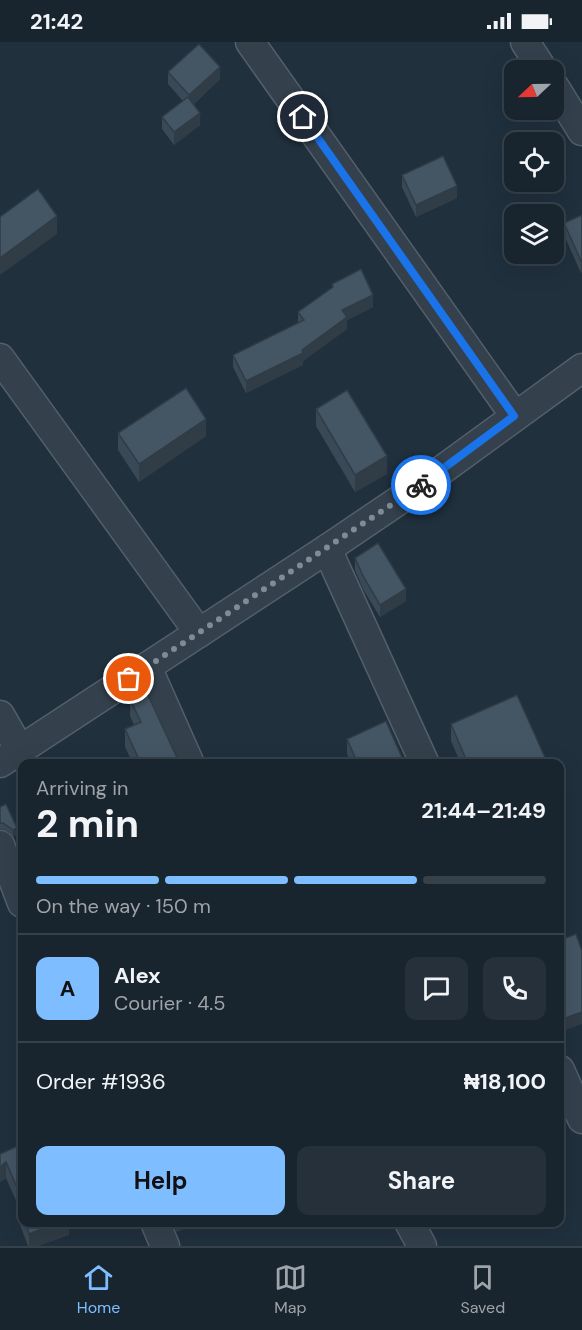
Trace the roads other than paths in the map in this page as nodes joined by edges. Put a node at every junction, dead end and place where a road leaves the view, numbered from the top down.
1 (250, 42) edge
2 (525, 42) edge
3 (537, 60) edge
4 (564, 102) edge
5 (582, 131) edge
6 (0, 358) edge
7 (582, 368) edge
8 (514, 416) junction
9 (327, 549) junction
10 (199, 633) junction
11 (147, 667) junction
12 (0, 716) edge
13 (10, 756) edge
14 (188, 759) edge
15 (423, 759) edge
16 (0, 845) edge
17 (18, 892) edge
18 (564, 1079) edge
19 (582, 1119) edge
20 (157, 1227) edge
21 (412, 1227) edge
22 (165, 1246) edge
23 (422, 1246) edge

1 - 8 street
2 - 3 street
4 - 5 street
6 - 10 street
7 - 8 street
8 - 9 street
9 - 10 street
9 - 15 street
10 - 11 street
11 - 13 street
11 - 14 street
12 - 13 street
16 - 17 street
18 - 19 street
20 - 22 street
21 - 23 street

